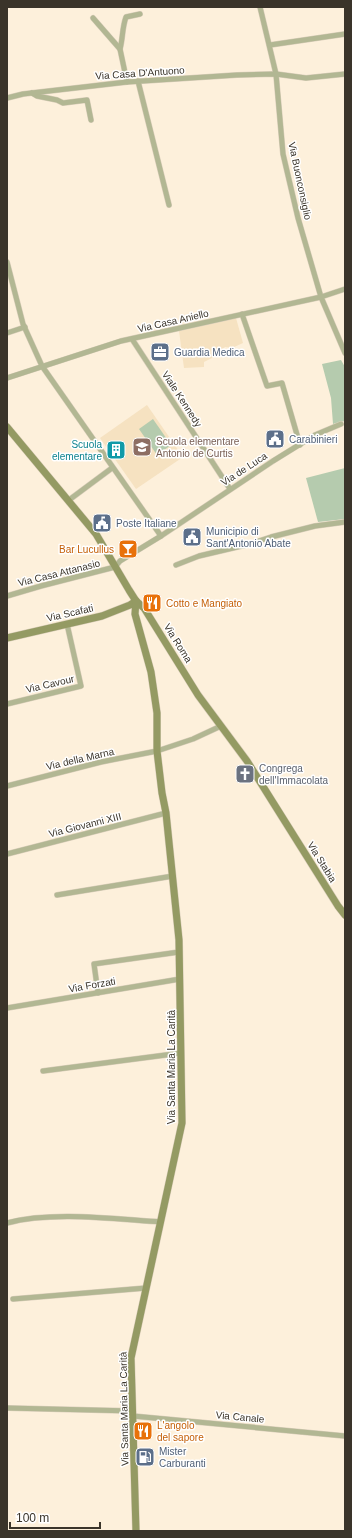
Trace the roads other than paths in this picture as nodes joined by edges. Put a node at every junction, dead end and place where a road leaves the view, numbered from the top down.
1 (260, 7) edge
2 (140, 14) dead end
3 (93, 18) dead end
4 (345, 34) edge
5 (270, 45) junction
6 (120, 49) junction
7 (276, 74) junction
8 (345, 74) edge
9 (138, 81) junction
10 (127, 82) junction
11 (32, 93) junction
12 (7, 98) edge
13 (91, 120) dead end
14 (169, 204) dead end
15 (7, 262) edge
16 (345, 289) edge
17 (321, 297) junction
18 (242, 314) junction
19 (25, 327) junction
20 (7, 333) edge
21 (132, 339) junction
22 (345, 352) edge
23 (42, 366) junction
24 (7, 378) edge
25 (341, 424) dead end
26 (7, 427) edge
27 (300, 445) junction
28 (112, 468) junction
29 (230, 489) junction
30 (69, 500) junction
31 (345, 522) edge
32 (161, 536) junction
33 (176, 565) dead end
34 (115, 567) junction
35 (7, 596) edge
36 (136, 601) junction
37 (67, 624) junction
38 (7, 638) edge
39 (7, 704) edge
40 (221, 726) junction
41 (157, 751) junction
42 (7, 786) edge
43 (166, 813) junction
44 (283, 818) joint
45 (7, 854) edge
46 (173, 876) junction
47 (57, 895) dead end
48 (345, 915) edge
49 (180, 952) junction
50 (180, 979) junction
51 (98, 993) junction
52 (7, 1008) edge
53 (181, 1053) junction
54 (43, 1071) dead end
55 (161, 1222) junction
56 (7, 1223) edge
57 (146, 1288) junction
58 (13, 1299) dead end
59 (7, 1408) edge
60 (133, 1414) junction
61 (345, 1436) edge
62 (136, 1531) edge

1 - 5 street, Via Buonconsiglio
2 - 6 street
3 - 6 street
4 - 5 street
5 - 7 street, Via Buonconsiglio
6 - 10 street
7 - 8 street, Via Casa D'Antuono
7 - 9 street, Via Casa D'Antuono
7 - 17 street, Via Buonconsiglio
9 - 10 street, Via Casa D'Antuono
9 - 14 street
10 - 11 street, Via Casa D'Antuono
11 - 12 street, Via Casa D'Antuono
11 - 13 street
15 - 19 street
16 - 17 street, Via Casa Aniello
17 - 18 street, Via Casa Aniello
17 - 22 street, Via Buonconsiglio
18 - 21 street, Via Casa Aniello
18 - 27 street
19 - 20 street
19 - 23 street
21 - 23 street, Via Casa Aniello
21 - 29 street, Viale Kennedy
23 - 24 street, Via Casa Aniello
23 - 28 street
25 - 27 street, Via de Luca
26 - 30 street, Via Roma
27 - 29 street, Via de Luca
28 - 30 street
28 - 32 street
29 - 32 street, Via de Luca
30 - 34 street, Via Roma
31 - 33 street
32 - 34 street, Via de Luca
34 - 35 street, Via Casa Attanasio
34 - 36 street, Via Roma
36 - 37 street, Via Scafati
36 - 40 street, Via Roma
36 - 41 street, Via Santa Maria La Carità
37 - 38 street, Via Scafati
37 - 39 street, Via Cavour
40 - 41 street, Via della Marna
40 - 44 street, Via Roma
41 - 42 street, Via della Marna
41 - 43 street, Via Santa Maria La Carità
43 - 45 street, Via Giovanni XIII
43 - 46 street, Via Santa Maria La Carità
44 - 48 street, Via Stabia
46 - 47 street
46 - 49 street, Via Santa Maria La Carità
49 - 50 street, Via Santa Maria La Carità
49 - 51 street
50 - 51 street, Via Forzati
50 - 53 street, Via Santa Maria La Carità
51 - 52 street, Via Forzati
53 - 54 street
53 - 55 street, Via Santa Maria La Carità
55 - 56 street
55 - 57 street, Via Santa Maria La Carità
57 - 58 street
57 - 60 street, Via Santa Maria La Carità
59 - 60 street, Via Canale
60 - 61 street, Via Canale
60 - 62 street, Via Santa Maria La Carità

